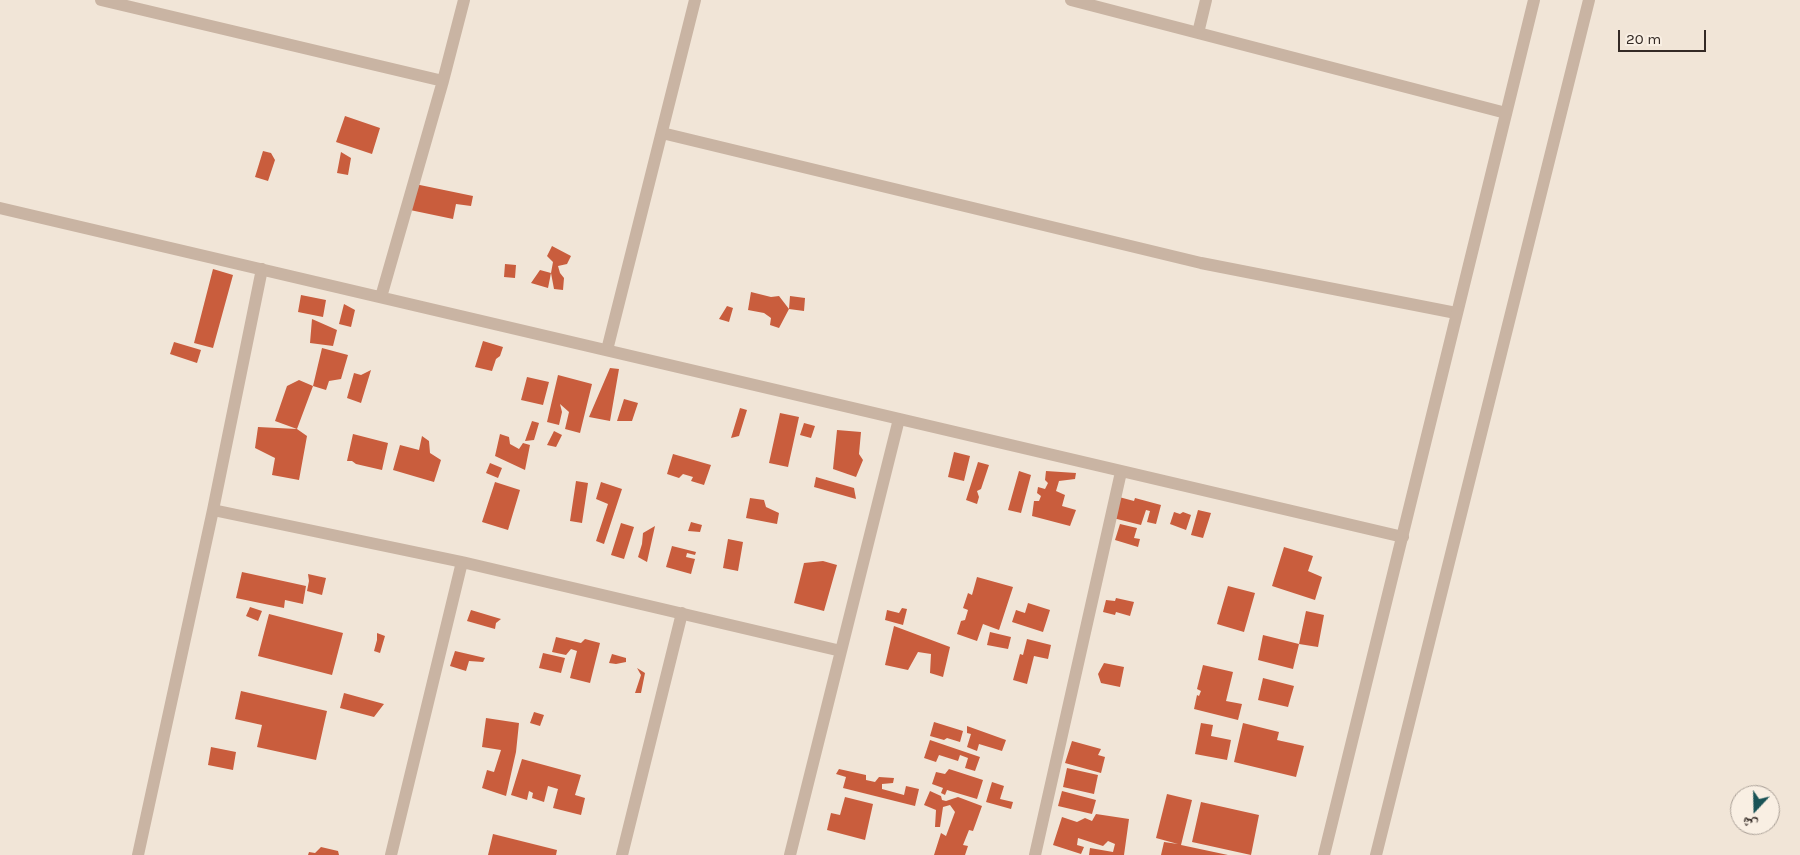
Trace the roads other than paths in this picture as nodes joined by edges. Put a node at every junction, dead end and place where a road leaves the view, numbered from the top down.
1 (101, 0) edge
2 (464, 0) edge
3 (695, 0) edge
4 (1071, 0) edge
5 (1206, 0) edge
6 (1534, 0) edge
7 (1589, 0) edge
8 (1198, 33) junction
9 (443, 81) junction
10 (1506, 113) junction
11 (662, 133) junction
12 (0, 208) edge
13 (262, 269) junction
14 (381, 297) junction
15 (1456, 312) junction
16 (607, 350) junction
17 (899, 419) junction
18 (1120, 472) junction
19 (213, 510) junction
20 (1403, 537) junction
21 (462, 562) junction
22 (682, 614) junction
23 (841, 651) junction
24 (138, 855) edge
25 (391, 855) edge
26 (622, 855) edge
27 (790, 855) edge
28 (1035, 855) edge
29 (1324, 855) edge
30 (1376, 855) edge

1 - 9 street
2 - 9 street
3 - 11 street
4 - 8 street
5 - 8 street
6 - 10 street
7 - 30 street
8 - 10 street
9 - 14 street
10 - 15 street
11 - 15 street
11 - 16 street
12 - 13 street
13 - 14 street
13 - 19 street
14 - 16 street
15 - 20 street
16 - 17 street
17 - 18 street
17 - 23 street
18 - 20 street
18 - 28 street
19 - 21 street
19 - 24 street
20 - 29 street
21 - 22 street
21 - 25 street
22 - 23 street
22 - 26 street
23 - 27 street

